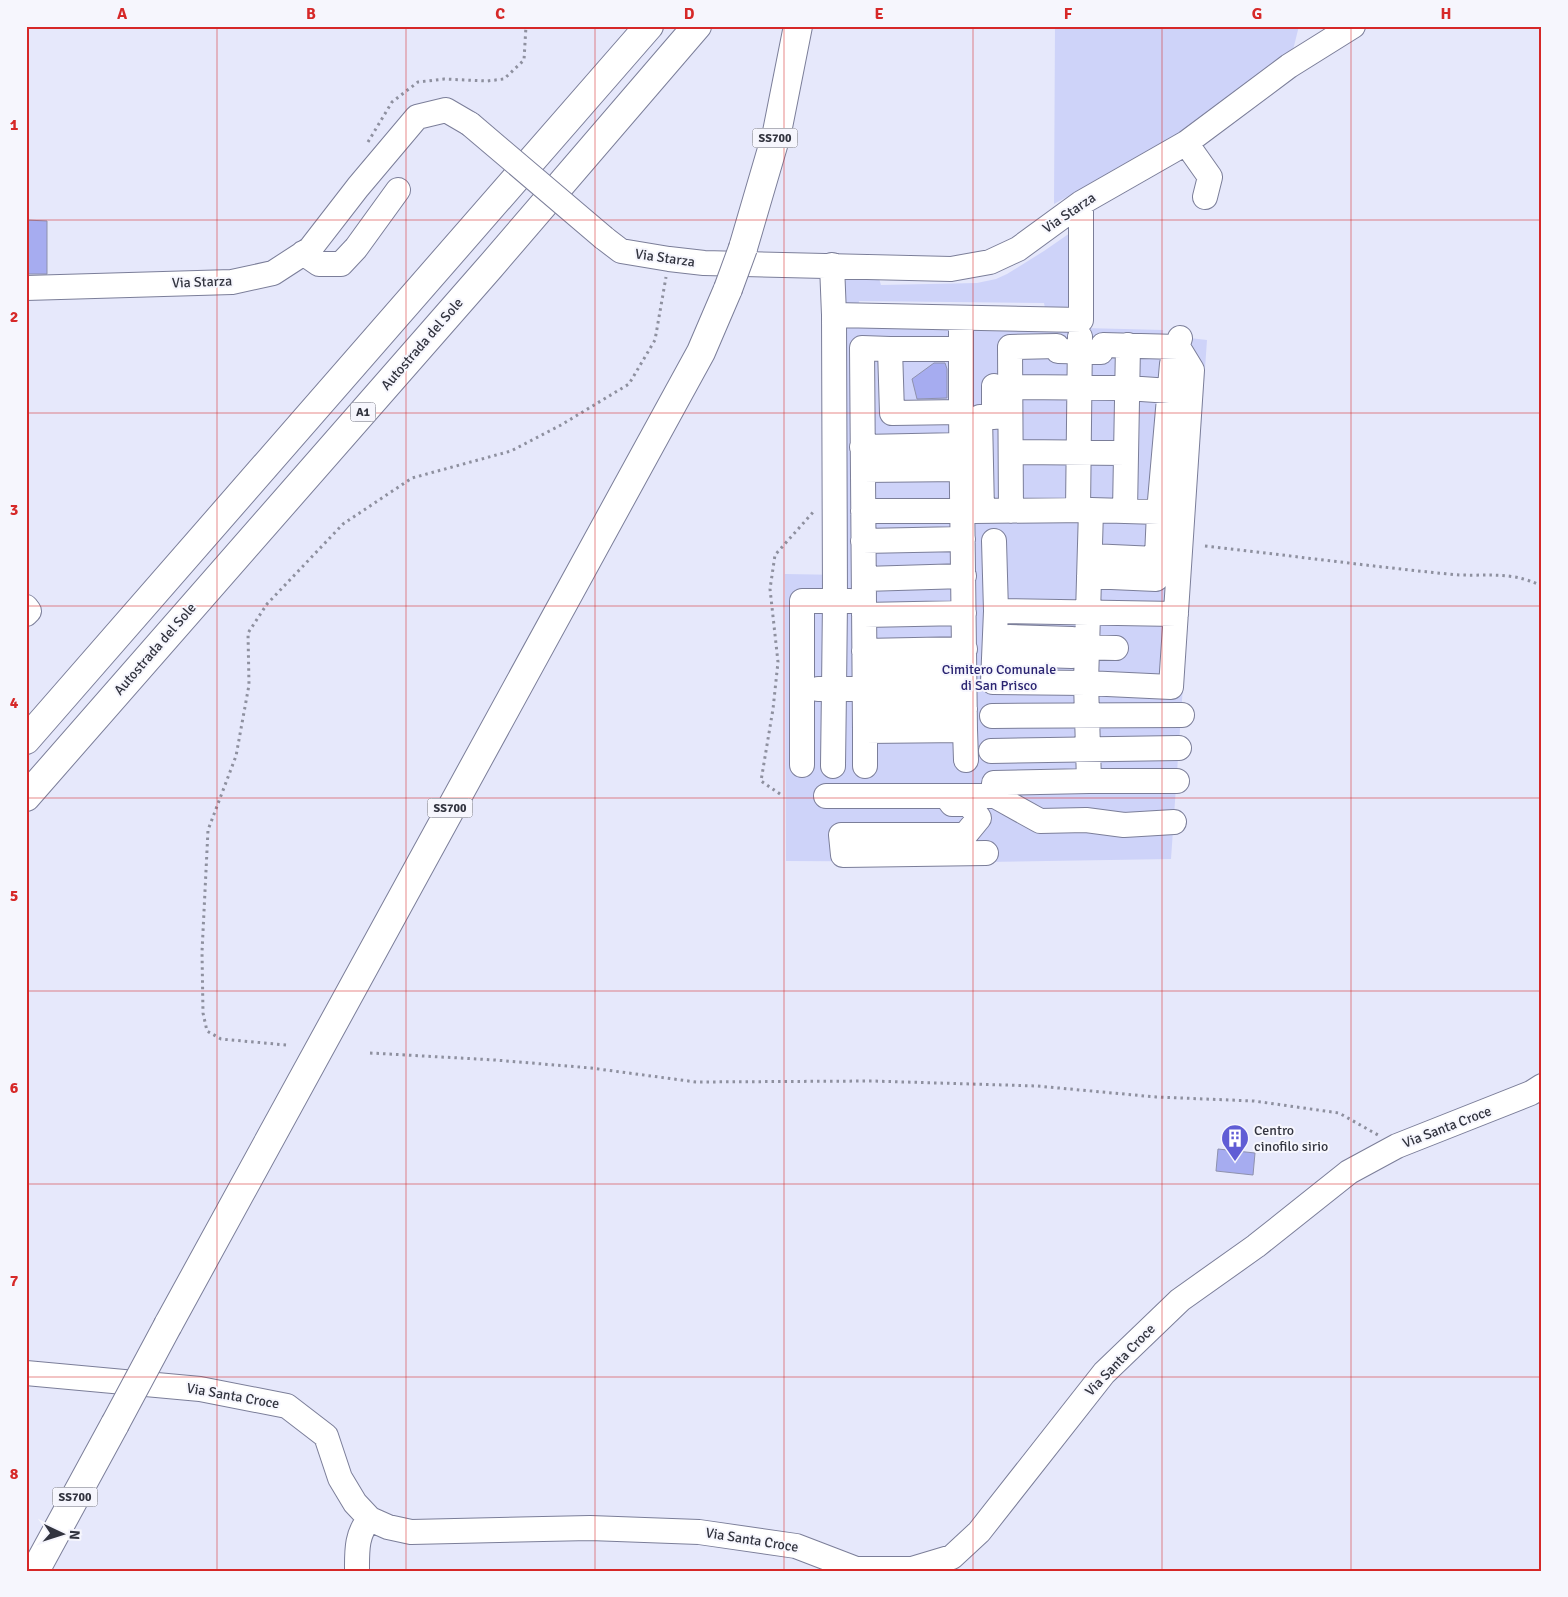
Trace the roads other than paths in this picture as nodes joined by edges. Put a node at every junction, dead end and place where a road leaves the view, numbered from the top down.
1 (649, 26) edge
2 (698, 26) edge
3 (798, 26) edge
4 (1353, 26) edge
5 (1186, 143) junction
6 (398, 190) dead end
7 (1205, 197) dead end
8 (1081, 203) junction
9 (303, 253) junction
10 (832, 265) junction
11 (26, 288) edge
12 (834, 315) junction
13 (1081, 320) junction
14 (961, 324) dead end
15 (1179, 342) junction
16 (1128, 346) junction
17 (994, 348) dead end
18 (890, 349) junction
19 (961, 349) junction
20 (1080, 351) junction
21 (1010, 387) junction
22 (1080, 388) junction
23 (1127, 388) junction
24 (1170, 392) junction
25 (862, 412) junction
26 (961, 412) junction
27 (892, 413) junction
28 (962, 445) junction
29 (862, 447) junction
30 (1011, 452) junction
31 (1079, 452) junction
32 (1126, 453) junction
33 (962, 469) junction
34 (863, 470) junction
35 (1011, 510) junction
36 (1085, 510) junction
37 (863, 511) junction
38 (973, 511) junction
39 (1125, 511) junction
40 (1158, 512) junction
41 (963, 540) junction
42 (863, 541) junction
43 (994, 541) dead end
44 (1090, 566) junction
45 (964, 576) junction
46 (864, 598) junction
47 (835, 601) junction
48 (26, 607) edge
49 (996, 611) junction
50 (1088, 613) junction
51 (26, 614) edge
52 (964, 614) junction
53 (1176, 614) junction
54 (1002, 646) junction
55 (1080, 647) junction
56 (1116, 648) dead end
57 (1086, 683) junction
58 (972, 688) junction
59 (834, 689) junction
60 (802, 690) junction
61 (865, 690) junction
62 (1182, 715) dead end
63 (992, 716) dead end
64 (1087, 716) junction
65 (26, 740) edge
66 (1179, 748) dead end
67 (1088, 749) junction
68 (991, 750) dead end
69 (966, 760) dead end
70 (802, 765) dead end
71 (833, 766) dead end
72 (865, 766) dead end
73 (1089, 781) junction
74 (1177, 781) dead end
75 (826, 796) dead end
76 (946, 796) junction
77 (995, 796) junction
78 (26, 797) edge
79 (1174, 822) dead end
80 (986, 853) dead end
81 (1542, 1086) edge
82 (26, 1373) edge
83 (370, 1519) junction
84 (35, 1571) edge
85 (357, 1571) edge

1 - 65 highway
2 - 78 highway, Autostrada del Sole / A1
3 - 84 highway, SS700, bridge
4 - 5 street, Via Starza
5 - 7 street
5 - 8 street, Via Starza
6 - 9 street
8 - 10 street, Via Starza
8 - 13 street
9 - 10 street, Via Starza, bridge
9 - 11 street, Via Starza
10 - 12 street
12 - 13 street
12 - 47 street
13 - 20 street
14 - 19 street
15 - 16 street
15 - 24 street
15 - 53 street
16 - 20 street
16 - 23 street
17 - 38 street
18 - 19 street
18 - 25 street
18 - 27 street
19 - 26 street
20 - 21 street
20 - 22 street
21 - 22 street
21 - 30 street
22 - 23 street
22 - 31 street
23 - 24 street
23 - 32 street
24 - 40 street
25 - 27 street
25 - 29 street
26 - 27 street
26 - 28 street
28 - 29 street
28 - 33 street
29 - 34 street
30 - 31 street
30 - 35 street
31 - 32 street
31 - 36 street
32 - 39 street
33 - 34 street
33 - 38 street
34 - 37 street
35 - 36 street
35 - 38 street
36 - 39 street
36 - 44 street
37 - 38 street
37 - 42 street
38 - 41 street
39 - 40 street
40 - 44 street
41 - 42 street
41 - 45 street
42 - 46 street
43 - 49 street
44 - 50 street
45 - 46 street
45 - 52 street
46 - 47 street
46 - 52 street
46 - 61 street
47 - 59 street
47 - 60 street
48 - 51 street
49 - 50 street
49 - 54 street
50 - 53 street
50 - 55 street
52 - 58 street
53 - 57 street
54 - 55 street
54 - 58 street
55 - 56 street
55 - 57 street
57 - 58 street
57 - 64 street
58 - 61 street
58 - 61 street
58 - 61 street
58 - 69 street
59 - 60 street
59 - 61 street
59 - 71 street
60 - 70 street
61 - 72 street
62 - 64 street
63 - 64 street
64 - 67 street
66 - 67 street
67 - 68 street
67 - 73 street
73 - 74 street
73 - 77 street
75 - 76 street
76 - 77 street
76 - 80 street
77 - 79 street
81 - 83 street, Via Santa Croce
82 - 83 street, Via Santa Croce
83 - 85 street

